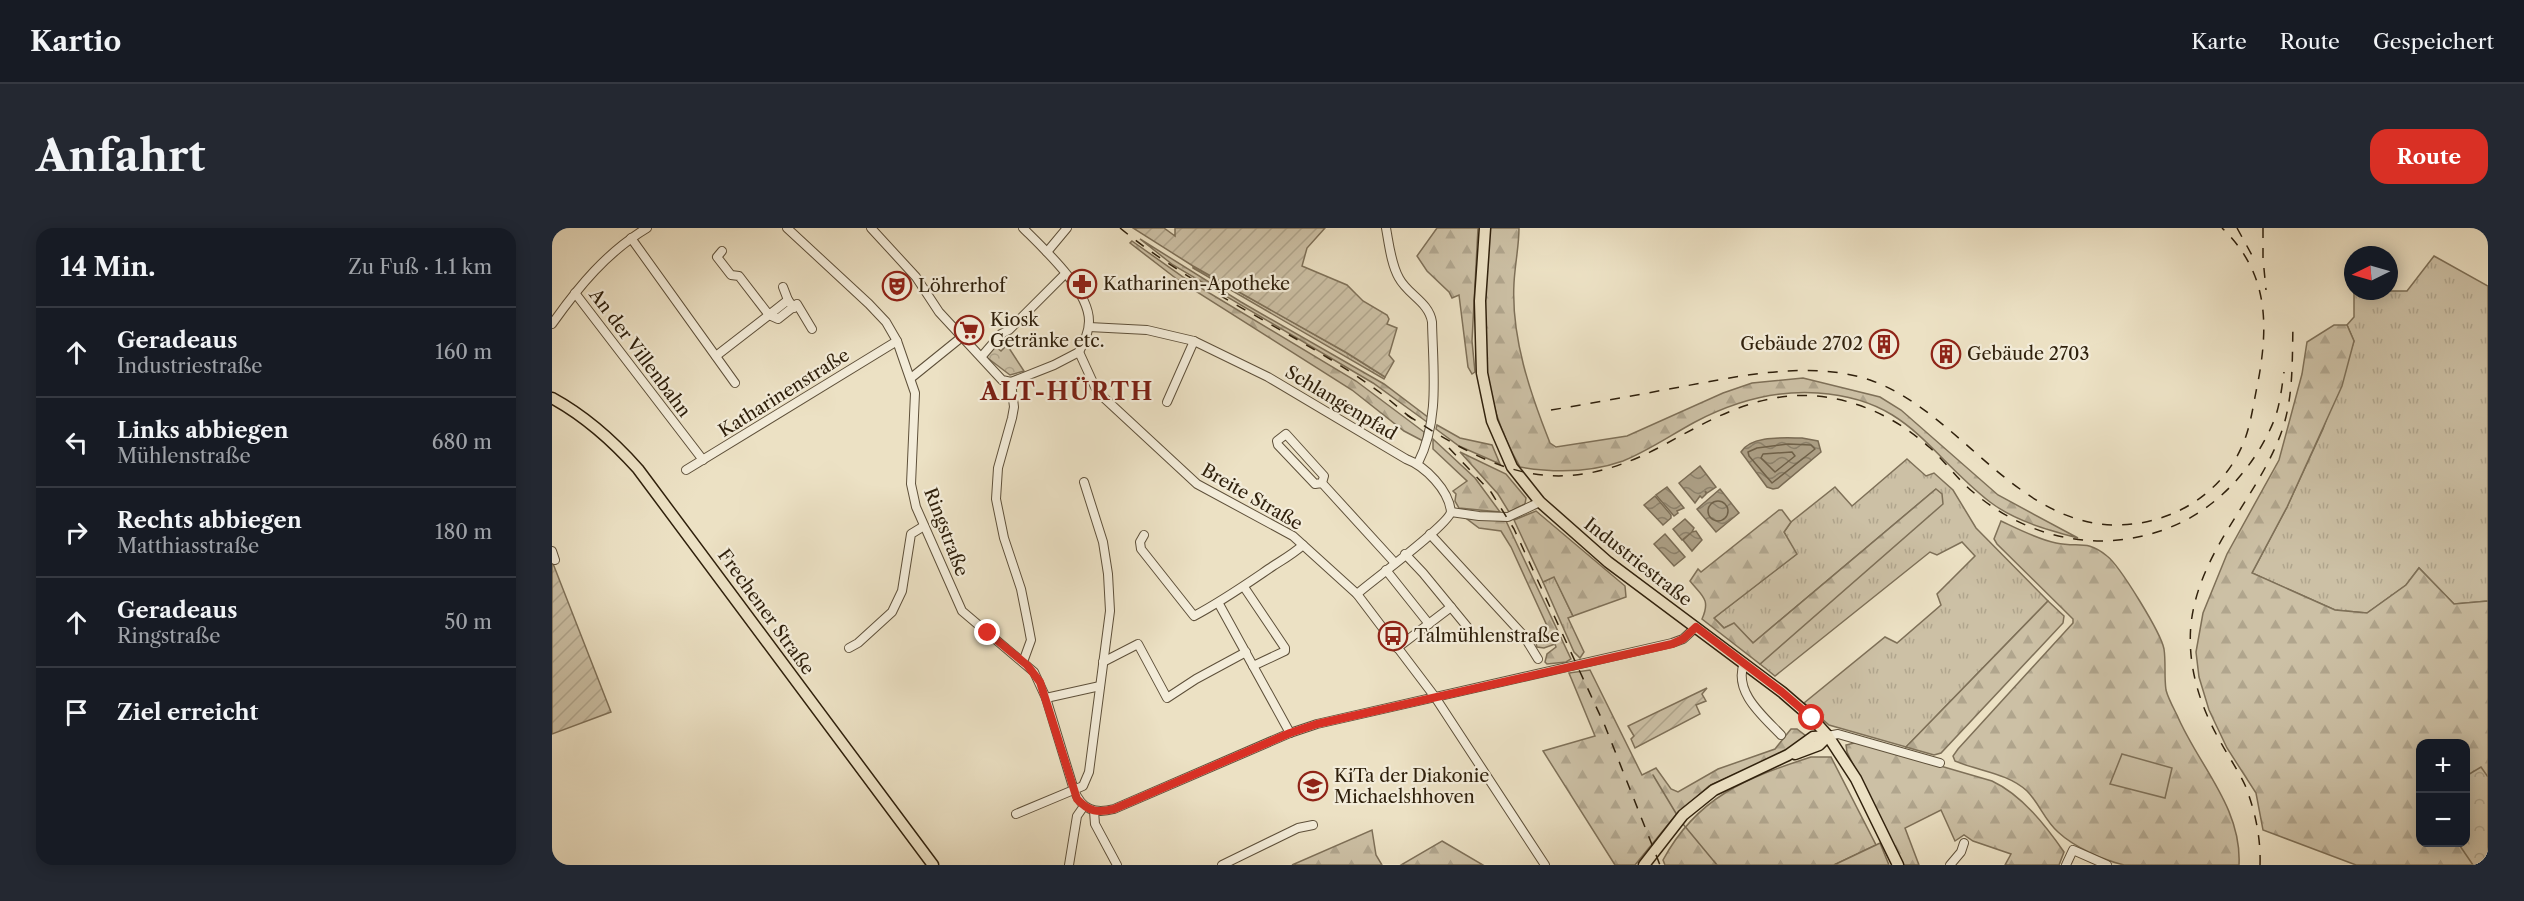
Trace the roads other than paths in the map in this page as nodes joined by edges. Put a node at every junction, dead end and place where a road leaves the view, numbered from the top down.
1 (647, 228) edge
2 (786, 228) edge
3 (871, 228) edge
4 (1023, 228) edge
5 (1067, 228) edge
6 (1386, 228) edge
7 (1485, 228) edge
8 (631, 238) junction
9 (722, 251) dead end
10 (1047, 252) junction
11 (1065, 274) junction
12 (783, 286) dead end
13 (575, 293) junction
14 (788, 300) junction
15 (794, 308) junction
16 (555, 314) edge
17 (769, 315) junction
18 (552, 324) edge
19 (1089, 327) junction
20 (812, 329) dead end
21 (963, 336) junction
22 (897, 341) junction
23 (1194, 341) junction
24 (1079, 352) junction
25 (982, 356) junction
26 (716, 357) junction
27 (911, 378) junction
28 (1011, 382) junction
29 (735, 383) dead end
30 (552, 398) edge
31 (1167, 402) dead end
32 (703, 460) junction
33 (1418, 463) junction
34 (686, 470) dead end
35 (1084, 482) dead end
36 (1322, 483) junction
37 (1540, 502) junction
38 (1451, 512) junction
39 (924, 526) junction
40 (1430, 534) junction
41 (1144, 535) dead end
42 (1303, 545) junction
43 (1405, 554) junction
44 (1395, 562) junction
45 (1386, 570) junction
46 (1244, 587) junction
47 (1357, 594) junction
48 (1219, 604) junction
49 (1451, 607) junction
50 (1429, 624) junction
51 (1696, 627) junction
52 (1468, 636) dead end
53 (849, 648) dead end
54 (1397, 648) junction
55 (1246, 652) junction
56 (1538, 659) dead end
57 (1023, 662) junction
58 (1103, 662) junction
59 (1744, 663) junction
60 (1253, 666) junction
61 (1100, 686) junction
62 (1435, 697) junction
63 (1046, 698) junction
64 (1290, 733) junction
65 (1781, 735) dead end
66 (1828, 736) junction
67 (1940, 763) dead end
68 (1074, 790) junction
69 (1084, 806) junction
70 (1094, 811) junction
71 (1016, 814) dead end
72 (1313, 825) dead end
73 (1964, 843) dead end
74 (933, 865) edge
75 (1069, 865) edge
76 (1117, 865) edge
77 (1222, 865) edge
78 (1545, 865) edge
79 (1644, 865) edge
80 (1898, 865) edge
81 (1950, 865) edge
82 (2066, 865) edge
83 (2107, 865) edge

1 - 8 street
2 - 22 street, Ringstraße
3 - 21 street
4 - 10 street
5 - 10 street
6 - 33 street
7 - 37 main road, Industriestraße
8 - 13 street
8 - 26 street
9 - 17 street
10 - 11 street
11 - 19 street
11 - 25 street
12 - 14 street
13 - 16 street
13 - 32 street, An der Villenbahn
14 - 15 street
14 - 17 street
15 - 17 street
15 - 20 street
16 - 18 street
17 - 26 street
19 - 23 street, Schlangenpfad
19 - 24 street
21 - 25 street
21 - 27 street
22 - 27 street, Ringstraße
22 - 32 street, Katharinenstraße
23 - 31 street
23 - 33 street, Schlangenpfad
24 - 28 street
24 - 42 street, Breite Straße
25 - 28 street
26 - 29 street
27 - 39 street, Ringstraße
28 - 57 street
30 - 74 main road, Frechener Straße
32 - 34 street, Katharinenstraße
33 - 38 street, Schlangenpfad
35 - 58 street
36 - 36 street
36 - 44 street
37 - 38 street
37 - 51 main road, Industriestraße
38 - 40 street
39 - 53 street
39 - 57 street, Ringstraße
40 - 43 street
40 - 56 street
41 - 48 street
42 - 46 street
42 - 47 street, Breite Straße
43 - 44 street
43 - 49 street
44 - 45 street
45 - 47 street
45 - 50 street
46 - 48 street
46 - 60 street
47 - 54 street, Breite Straße
48 - 55 street
49 - 50 street
49 - 52 street
50 - 54 street
51 - 59 main road, Industriestraße
51 - 62 street
54 - 62 street, Breite Straße
55 - 58 street
55 - 60 street
57 - 63 street, Ringstraße
58 - 61 street
59 - 65 street
59 - 66 main road, Industriestraße
60 - 64 street
61 - 63 street
61 - 68 street
62 - 64 street
62 - 78 street, Breite Straße
63 - 68 street, Ringstraße
64 - 70 street
66 - 67 street
66 - 79 main road
66 - 80 main road, Industriestraße
68 - 69 street, Ringstraße
68 - 71 street
69 - 70 street
69 - 75 street
70 - 76 street
72 - 77 street
73 - 81 street
82 - 83 street

